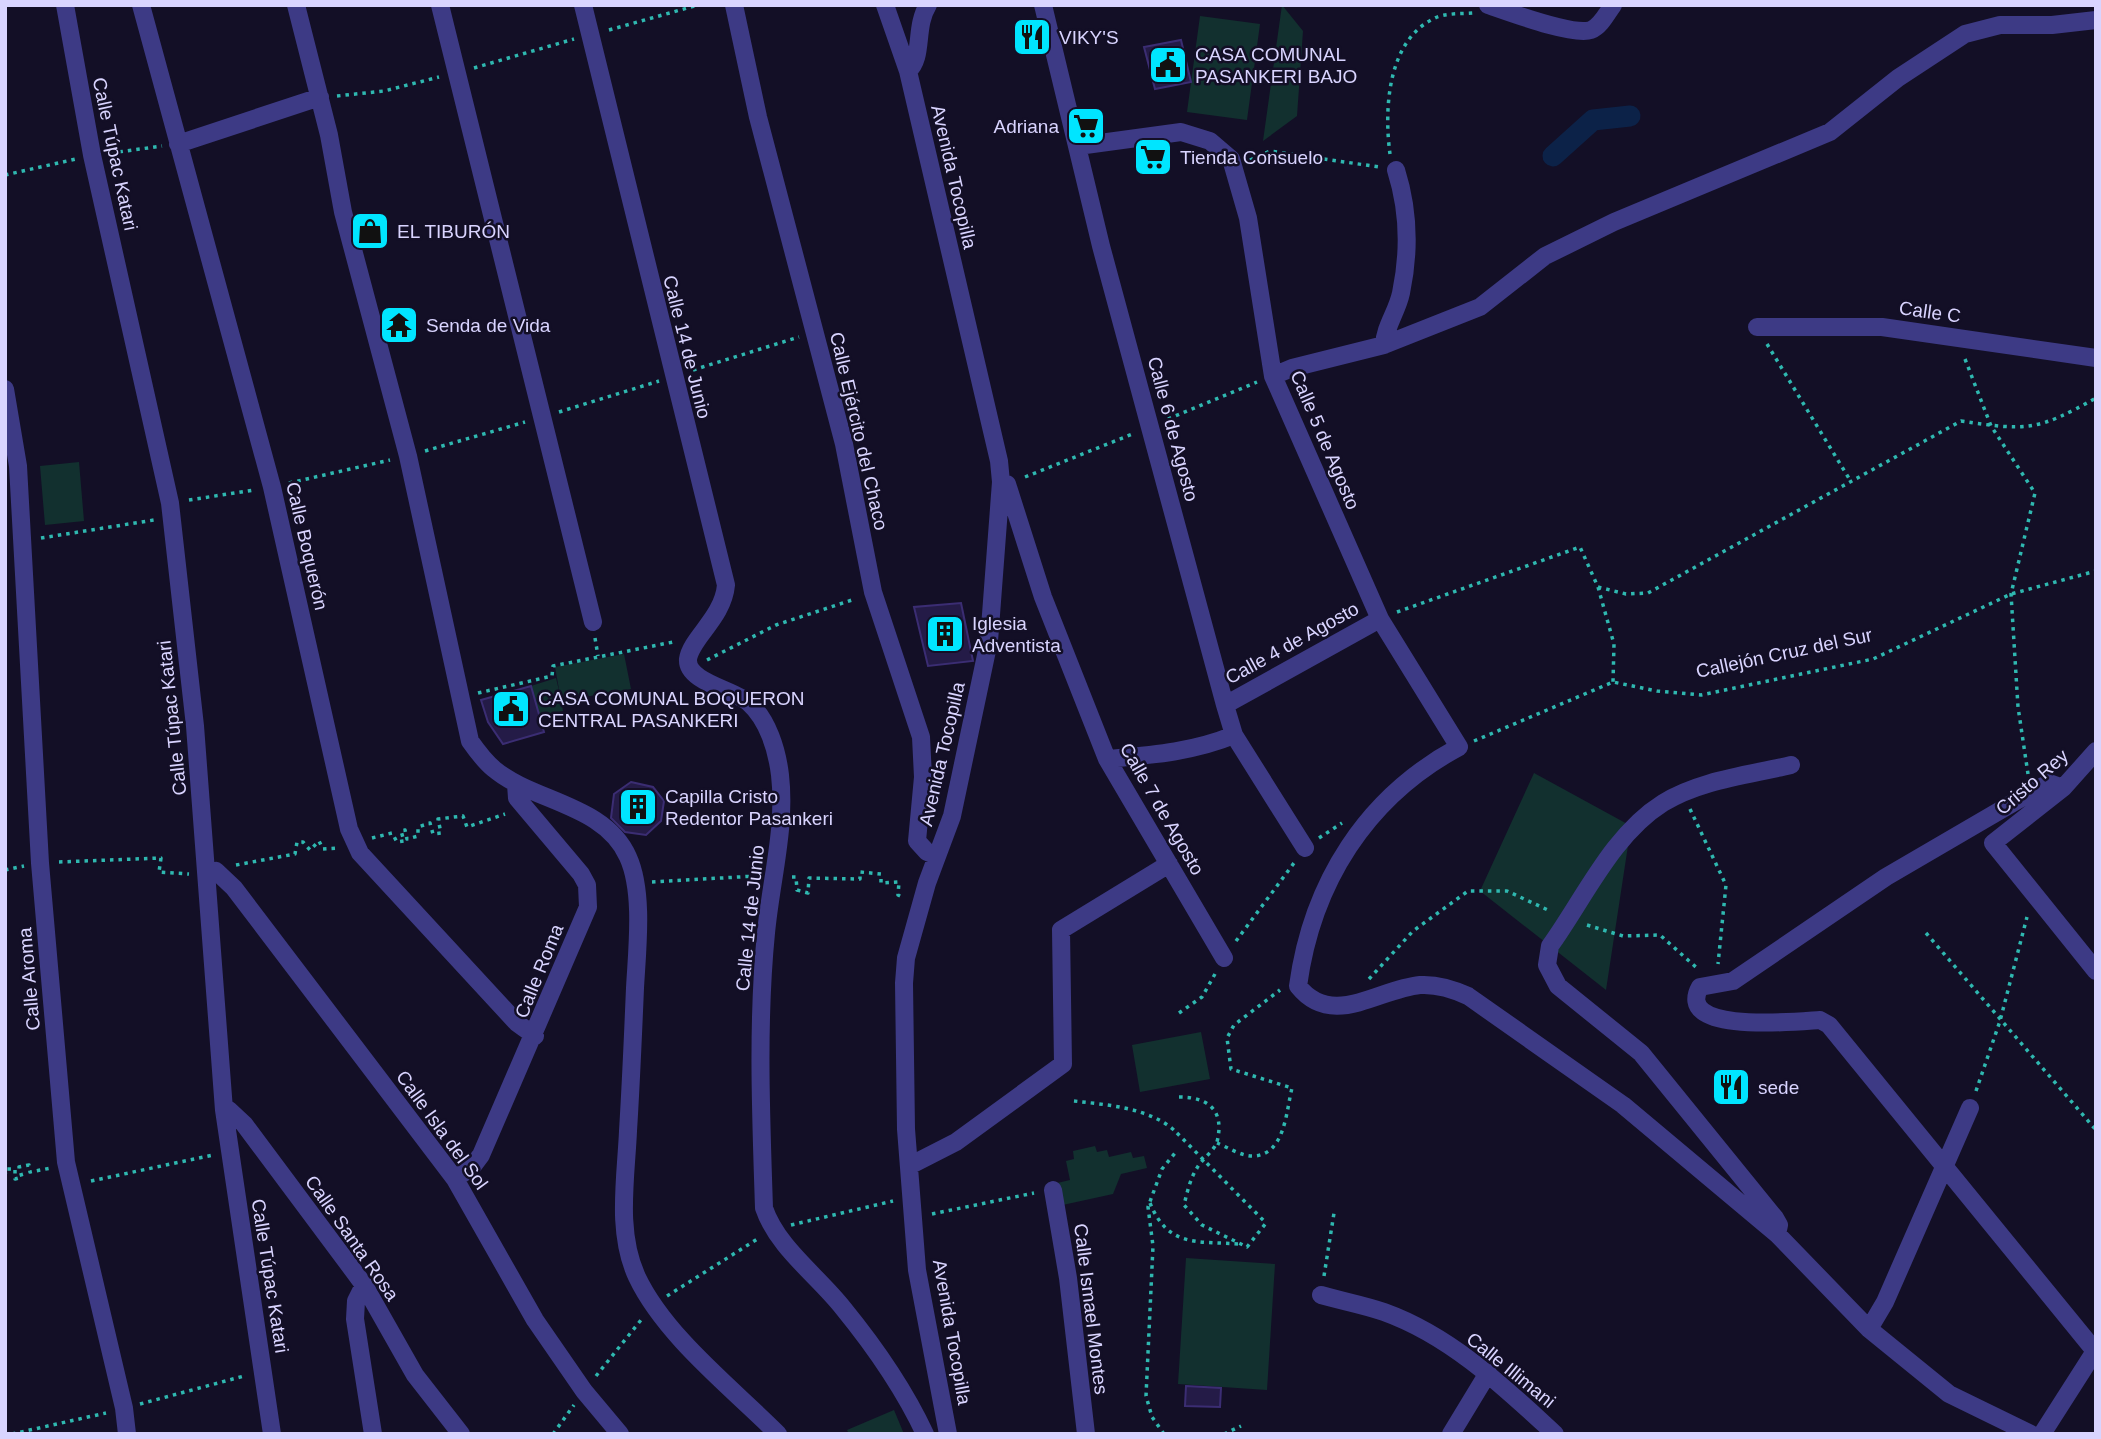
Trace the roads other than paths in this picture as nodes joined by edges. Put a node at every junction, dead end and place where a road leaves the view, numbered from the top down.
1 (65, 5) edge
2 (141, 5) edge
3 (296, 5) edge
4 (440, 5) edge
5 (583, 5) edge
6 (734, 5) edge
7 (885, 5) edge
8 (928, 5) edge
9 (1043, 5) edge
10 (1613, 5) edge
11 (1481, 9) edge
12 (2096, 20) edge
13 (908, 71) junction
14 (320, 97) junction
15 (178, 144) junction
16 (1078, 146) junction
17 (1395, 170) road end
18 (1757, 327) road end
19 (1384, 345) junction
20 (2096, 358) edge
21 (1273, 376) junction
22 (5, 389) edge
23 (1001, 482) junction
24 (1380, 618) junction
25 (593, 622) dead end
26 (1225, 705) junction
27 (1234, 735) junction
28 (2095, 756) edge
29 (1107, 759) junction
30 (1791, 765) dead end
31 (516, 784) junction
32 (2063, 788) junction
33 (1305, 848) road end
34 (937, 856) junction
35 (1169, 864) junction
36 (211, 873) junction
37 (1224, 958) road end
38 (2096, 971) edge
39 (535, 1036) junction
40 (1970, 1108) road end
41 (224, 1110) junction
42 (909, 1166) junction
43 (1946, 1167) junction
44 (456, 1179) junction
45 (1053, 1189) road end
46 (1777, 1234) junction
47 (364, 1285) junction
48 (1321, 1295) road end
49 (1869, 1329) junction
50 (1488, 1373) junction
51 (127, 1434) edge
52 (272, 1434) edge
53 (373, 1434) edge
54 (461, 1434) edge
55 (620, 1434) edge
56 (778, 1434) edge
57 (925, 1434) edge
58 (948, 1434) edge
59 (1086, 1434) edge
60 (1451, 1434) edge
61 (1555, 1434) edge
62 (2031, 1434) edge
63 (2042, 1434) edge

1 - 36 street, Calle Túpac Katari
2 - 15 street, Calle Boquerón
3 - 14 street
4 - 25 street
5 - 57 street, Calle 14 de Junio
6 - 34 street, Calle Ejército del Chaco
7 - 13 street, Avenida Tocopilla
8 - 13 street
9 - 16 street, Calle 6 de Agosto
10 - 11 street
12 - 19 street
13 - 23 street, Avenida Tocopilla
14 - 15 street
14 - 31 street
15 - 39 street, Calle Boquerón
16 - 21 street, Calle 5 de Agosto
16 - 26 street, Calle 6 de Agosto
17 - 19 street
18 - 20 street, Calle C
19 - 21 street
21 - 24 street, Calle 5 de Agosto
22 - 51 street, Calle Aroma
23 - 29 street, Calle 7 de Agosto
23 - 34 street, Avenida Tocopilla
24 - 26 street, Calle 4 de Agosto
24 - 46 street, Calle 5 de Agosto
26 - 27 street, Calle 6 de Agosto
27 - 29 street
27 - 33 street, Calle 6 de Agosto
28 - 32 street, Cristo Rey
29 - 35 street, Calle 7 de Agosto
30 - 46 street
31 - 39 street, Calle Roma
31 - 56 street
32 - 38 street, Cristo Rey
32 - 43 street
34 - 42 street, Avenida Tocopilla
35 - 37 street, Calle 7 de Agosto
35 - 42 street
36 - 41 street, Calle Túpac Katari
36 - 44 street, Calle Isla del Sol
39 - 44 street, Calle Roma
40 - 43 street
41 - 47 street, Calle Santa Rosa
41 - 52 street, Calle Túpac Katari
42 - 58 street, Avenida Tocopilla
43 - 49 street
43 - 63 street
44 - 55 street, Calle Isla del Sol
45 - 59 street, Calle Ismael Montes
46 - 49 street
47 - 53 street
47 - 54 street, Calle Santa Rosa
48 - 50 street, Calle Illimani
49 - 62 street
50 - 60 street
50 - 61 street, Calle Illimani

